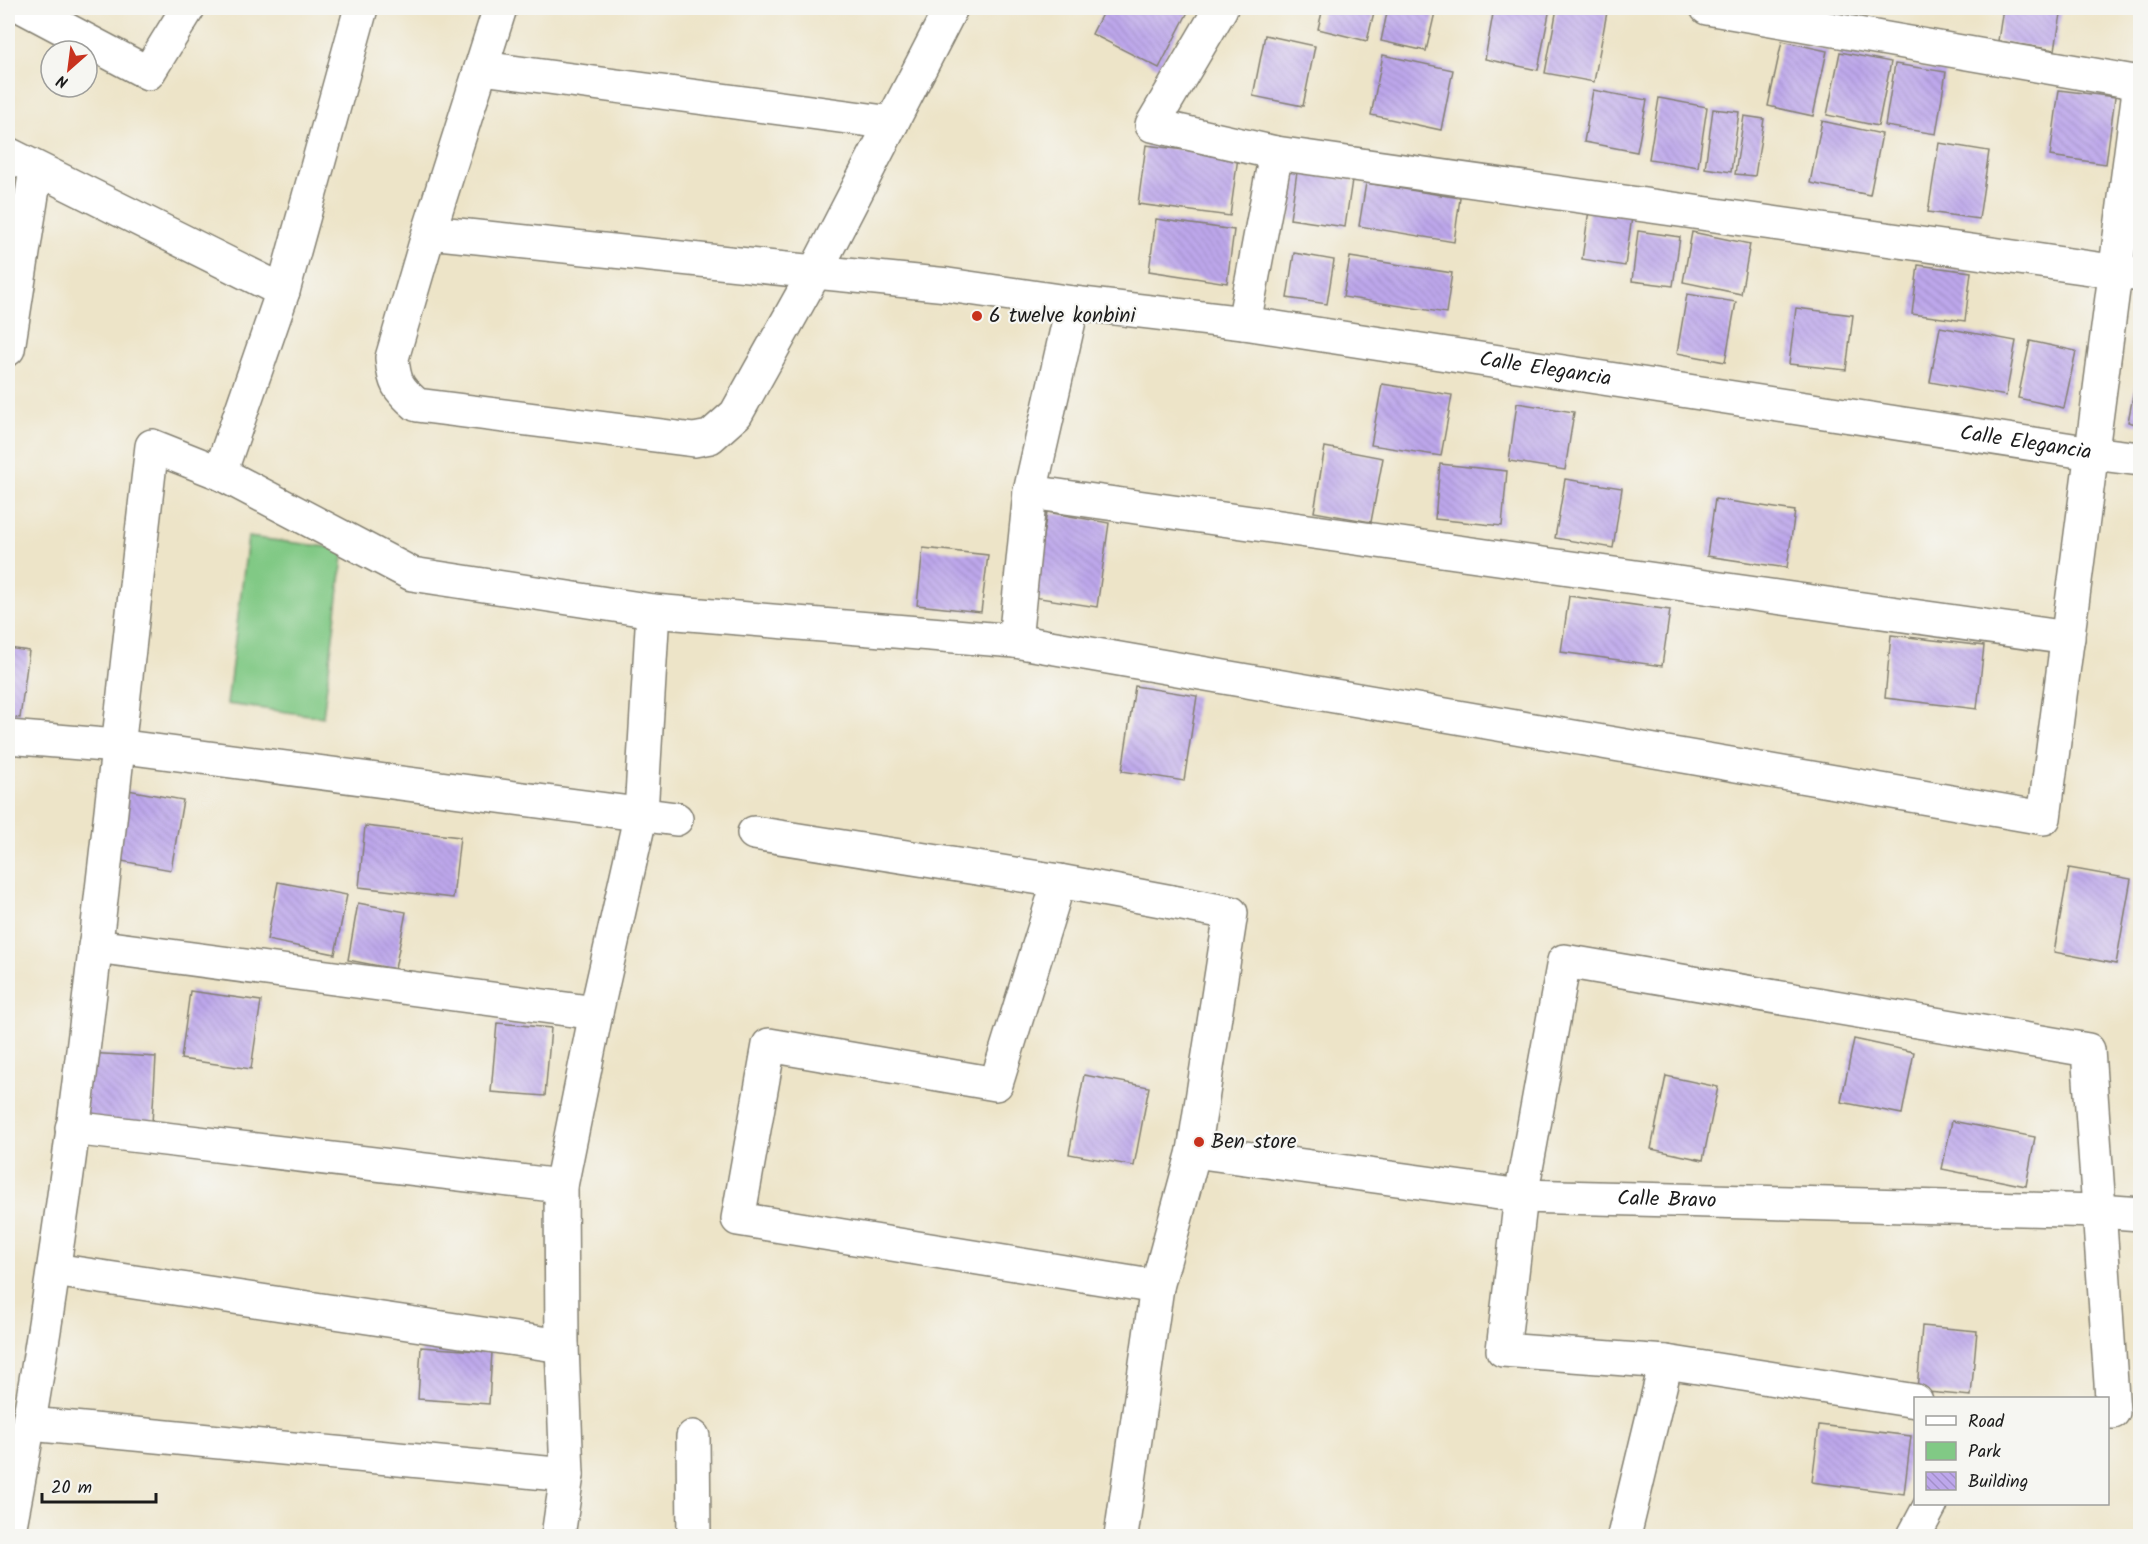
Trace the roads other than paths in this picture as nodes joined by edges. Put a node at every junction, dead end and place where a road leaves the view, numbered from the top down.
1 (25, 8) edge
2 (188, 8) edge
3 (500, 8) edge
4 (951, 8) edge
5 (1221, 8) edge
6 (1707, 8) edge
7 (358, 9) edge
8 (482, 68) junction
9 (2140, 83) edge
10 (892, 123) junction
11 (1276, 153) junction
12 (8, 154) edge
13 (36, 169) junction
14 (429, 232) junction
15 (815, 272) junction
16 (2128, 273) edge
17 (283, 291) junction
18 (1073, 303) junction
19 (1244, 323) junction
20 (8, 349) edge
21 (2092, 453) junction
22 (2140, 459) edge
23 (220, 473) junction
24 (1030, 492) junction
25 (653, 611) junction
26 (2068, 638) junction
27 (1015, 641) junction
28 (8, 737) edge
29 (117, 746) junction
30 (641, 813) junction
31 (676, 819) dead end
32 (754, 833) dead end
33 (1059, 881) junction
34 (95, 946) junction
35 (596, 1012) junction
36 (72, 1128) junction
37 (1194, 1151) junction
38 (561, 1186) junction
39 (1521, 1196) junction
40 (2100, 1211) junction
41 (2140, 1214) edge
42 (54, 1270) junction
43 (1157, 1287) junction
44 (562, 1346) junction
45 (1666, 1362) junction
46 (1914, 1401) edge
47 (2109, 1412) edge
48 (30, 1424) junction
49 (693, 1437) dead end
50 (567, 1475) junction
51 (1930, 1505) edge
52 (8, 1536) edge
53 (558, 1536) edge
54 (694, 1536) edge
55 (1121, 1536) edge
56 (1624, 1536) edge
57 (1914, 1536) edge

1 - 2 street
3 - 8 street
4 - 10 street
5 - 11 street
6 - 9 street
7 - 17 street
8 - 10 street
8 - 14 street
9 - 16 street
10 - 15 street
11 - 16 street
11 - 19 street
12 - 13 street
13 - 17 street
13 - 20 street
14 - 15 street, Calle Elegancia
14 - 15 street
15 - 18 street, Calle Elegancia
16 - 21 street
17 - 23 street
18 - 19 street, Calle Elegancia
18 - 24 street
19 - 21 street, Calle Elegancia
21 - 22 street, Calle Elegancia
21 - 26 street
23 - 25 street
23 - 29 street
24 - 26 street
24 - 27 street
25 - 27 street
25 - 30 street
26 - 27 street
28 - 29 street
29 - 30 street
29 - 34 street
30 - 31 street
30 - 35 street
32 - 33 street
33 - 37 street
33 - 43 street
34 - 35 street
34 - 36 street
35 - 38 street
36 - 38 street
36 - 42 street
37 - 39 street, Calle Bravo
37 - 43 street
38 - 44 street
39 - 40 street, Calle Bravo
39 - 40 street
39 - 45 street
40 - 41 street, Calle Bravo
40 - 47 street
42 - 44 street
42 - 48 street
43 - 55 street
44 - 50 street
45 - 46 street
45 - 56 street
48 - 50 street
48 - 52 street
49 - 54 street
50 - 53 street
51 - 57 street

